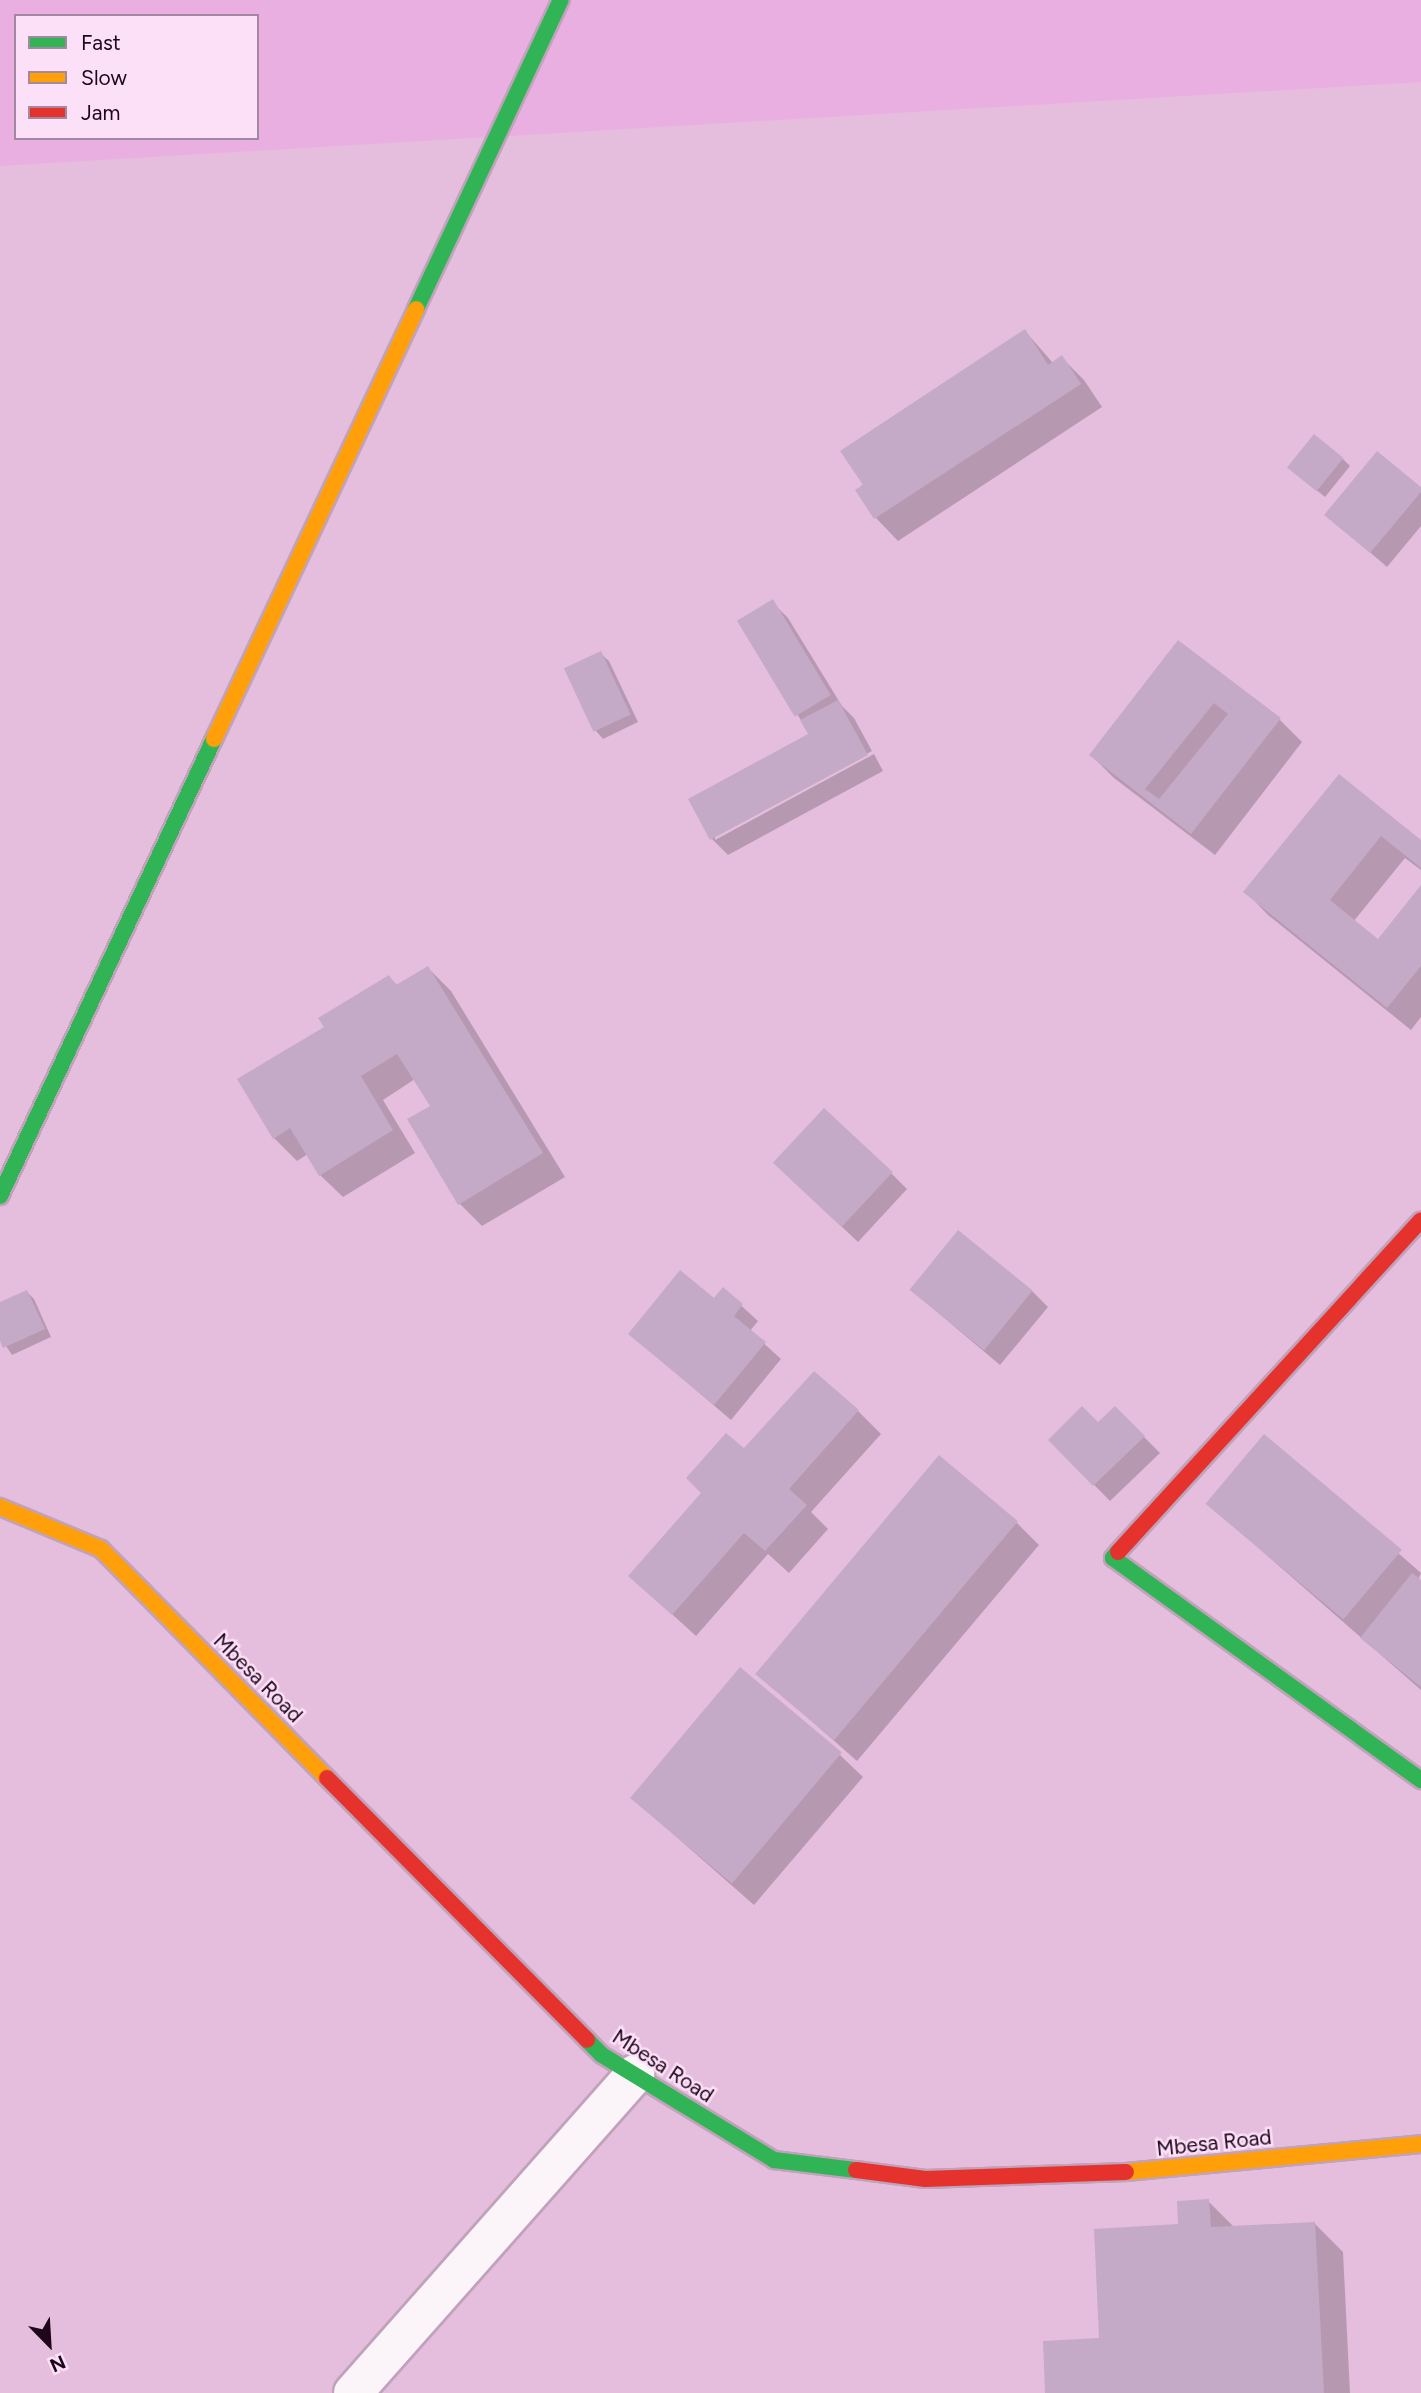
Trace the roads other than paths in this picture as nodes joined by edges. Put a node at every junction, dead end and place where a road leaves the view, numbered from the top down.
1 (561, 0) edge
2 (0, 1196) edge
3 (1421, 1220) edge
4 (0, 1507) edge
5 (1421, 1780) edge
6 (635, 2074) junction
7 (1421, 2144) edge
8 (353, 2393) edge

1 - 2 street
3 - 5 street
4 - 6 street, Mbesa Road
6 - 7 street, Mbesa Road
6 - 8 street

